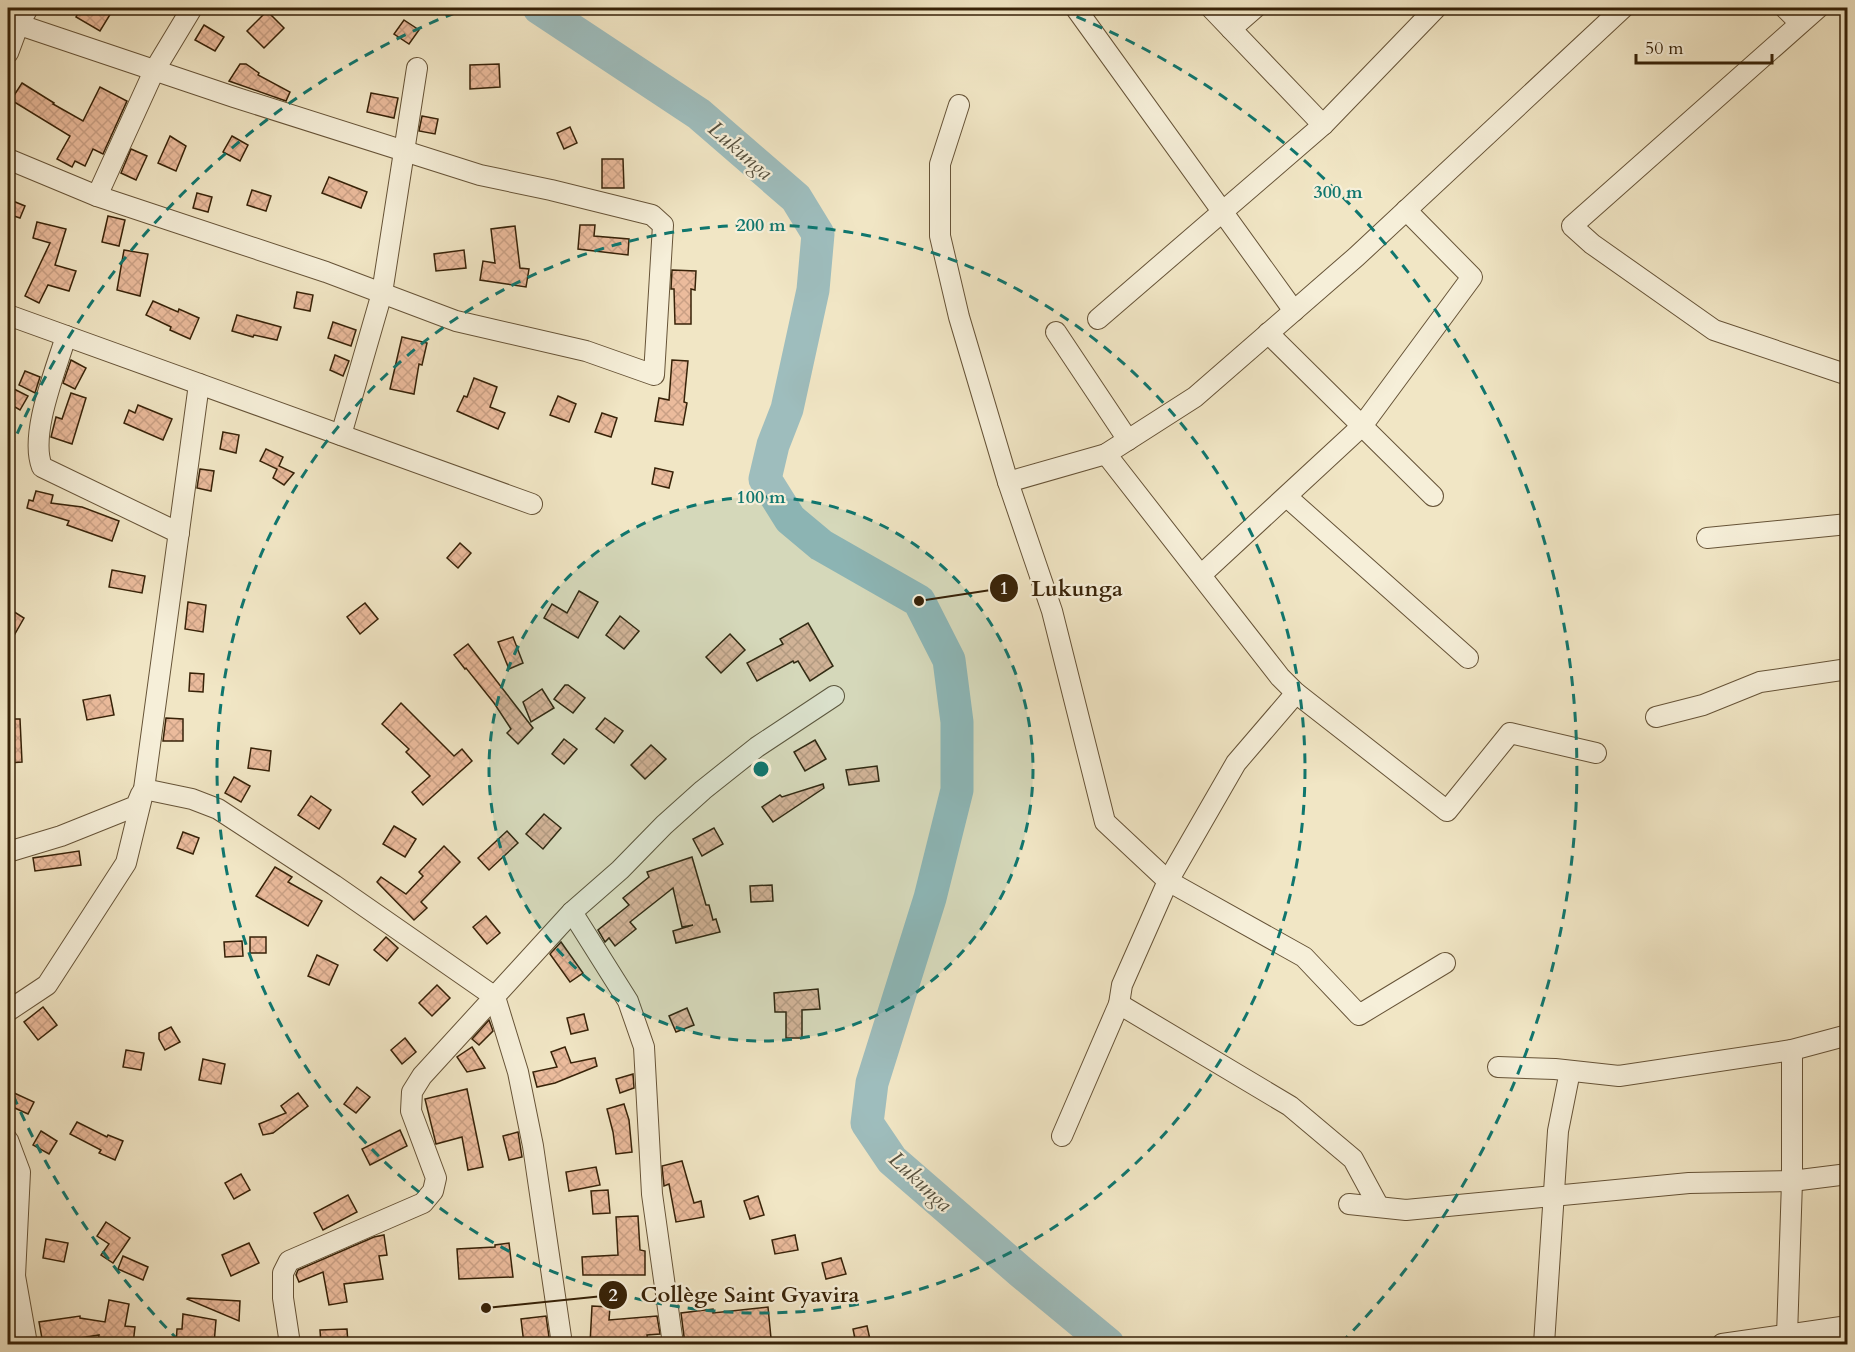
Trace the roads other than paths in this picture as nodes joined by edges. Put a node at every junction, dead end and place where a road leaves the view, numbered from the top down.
1 (28, 8) edge
2 (192, 8) edge
3 (1210, 8) edge
4 (1255, 8) edge
5 (1436, 8) edge
6 (1623, 8) edge
7 (1785, 8) edge
8 (1818, 8) edge
9 (1077, 10) dead end
10 (13, 23) edge
11 (1800, 23) junction
12 (1231, 29) junction
13 (8, 53) edge
14 (417, 68) dead end
15 (154, 71) junction
16 (959, 105) dead end
17 (1323, 125) junction
18 (403, 151) junction
19 (8, 159) edge
20 (97, 196) junction
21 (1406, 210) junction
22 (1223, 211) junction
23 (382, 293) junction
24 (1294, 311) junction
25 (8, 315) edge
26 (1098, 319) dead end
27 (1056, 332) dead end
28 (1268, 333) junction
29 (66, 336) junction
30 (1848, 375) edge
31 (199, 384) junction
32 (1362, 426) junction
33 (341, 435) junction
34 (1128, 440) junction
35 (1106, 454) junction
36 (1008, 482) junction
37 (1433, 496) dead end
38 (1287, 497) junction
39 (532, 504) dead end
40 (1848, 524) edge
41 (180, 533) junction
42 (1707, 538) dead end
43 (1202, 574) junction
44 (1468, 658) dead end
45 (1848, 669) edge
46 (1296, 693) junction
47 (834, 696) dead end
48 (1656, 717) dead end
49 (1596, 753) dead end
50 (144, 789) junction
51 (8, 852) edge
52 (1168, 881) junction
53 (572, 912) junction
54 (1445, 963) dead end
55 (495, 996) junction
56 (1119, 1004) junction
57 (8, 1011) edge
58 (1848, 1035) edge
59 (1792, 1050) junction
60 (1498, 1067) dead end
61 (1570, 1071) junction
62 (1062, 1136) dead end
63 (8, 1140) edge
64 (1848, 1174) edge
65 (1792, 1181) junction
66 (1553, 1194) junction
67 (1349, 1204) dead end
68 (1379, 1207) junction
69 (1848, 1326) edge
70 (1785, 1340) edge
71 (27, 1344) edge
72 (290, 1344) edge
73 (562, 1344) edge
74 (673, 1344) edge
75 (1544, 1344) edge
76 (1722, 1344) edge

1 - 10 street
2 - 15 street
3 - 12 street
4 - 12 street
5 - 17 street
6 - 21 street
7 - 11 street
8 - 11 street
9 - 22 street
10 - 13 street
10 - 15 street
11 - 30 street
12 - 17 street
14 - 18 street
15 - 18 street
15 - 20 street
16 - 36 street
17 - 22 street
18 - 23 street
18 - 23 street
19 - 20 street
20 - 23 street
21 - 24 street
21 - 32 street
22 - 24 street
22 - 26 street
23 - 33 street
24 - 28 street
25 - 29 street
27 - 34 street
28 - 32 street
28 - 34 street
29 - 31 street
29 - 41 street
31 - 33 street
31 - 41 street
32 - 37 street
32 - 38 street
33 - 39 street
34 - 35 street
35 - 36 street
35 - 43 street
36 - 52 street
38 - 43 street
38 - 44 street
40 - 42 street
41 - 50 street
43 - 46 street
45 - 48 street
46 - 49 street
46 - 52 street
47 - 53 street
50 - 51 street
50 - 55 street
50 - 57 street
52 - 54 street
52 - 56 street
53 - 55 street
53 - 74 street
55 - 72 street
55 - 73 street
56 - 62 street
56 - 68 street
58 - 59 street
59 - 61 street
59 - 65 street
60 - 61 street
61 - 66 street
63 - 71 street
64 - 65 street
65 - 66 street
65 - 70 street
66 - 68 street
66 - 75 street
67 - 68 street
69 - 70 street
70 - 76 street

